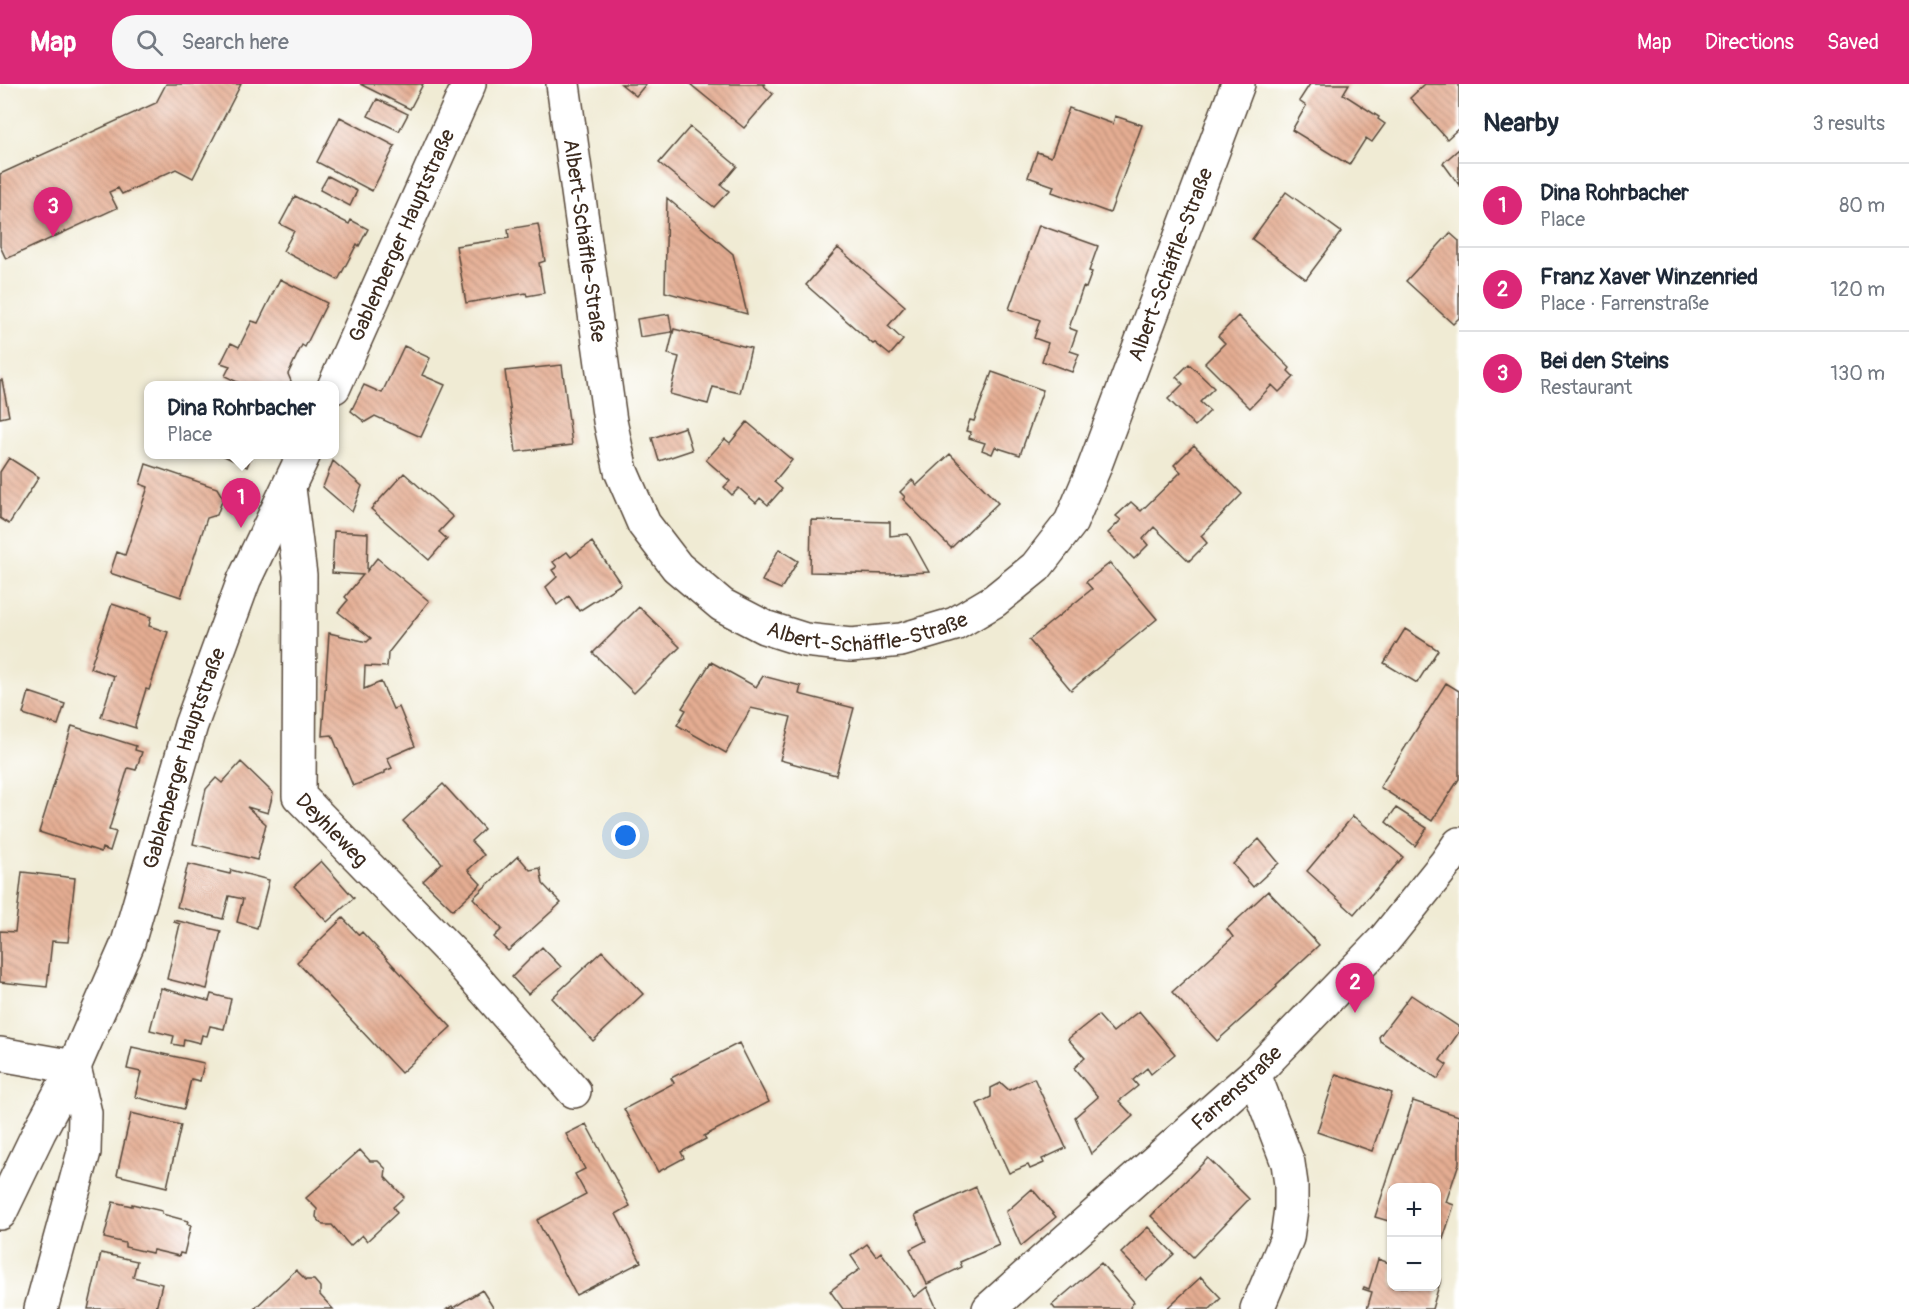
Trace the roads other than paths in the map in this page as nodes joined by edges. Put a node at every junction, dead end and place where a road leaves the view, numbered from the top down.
1 (469, 84) edge
2 (563, 84) edge
3 (1238, 84) edge
4 (337, 381) edge
5 (302, 459) edge
6 (289, 488) junction
7 (1459, 844) edge
8 (0, 1054) edge
9 (74, 1067) junction
10 (1254, 1074) junction
11 (574, 1090) dead end
12 (0, 1213) edge
13 (41, 1309) edge
14 (989, 1309) edge
15 (1257, 1309) edge

1 - 4 street, Gablenberger Hauptstraße
2 - 3 street, Albert-Schäffle-Straße
5 - 6 street, Gablenberger Hauptstraße
6 - 9 street, Gablenberger Hauptstraße
6 - 11 street, Deyhleweg
7 - 10 street, Farrenstraße
8 - 9 street
9 - 12 street, Gablenberger Hauptstraße
9 - 13 street
10 - 14 street, Farrenstraße
10 - 15 street

